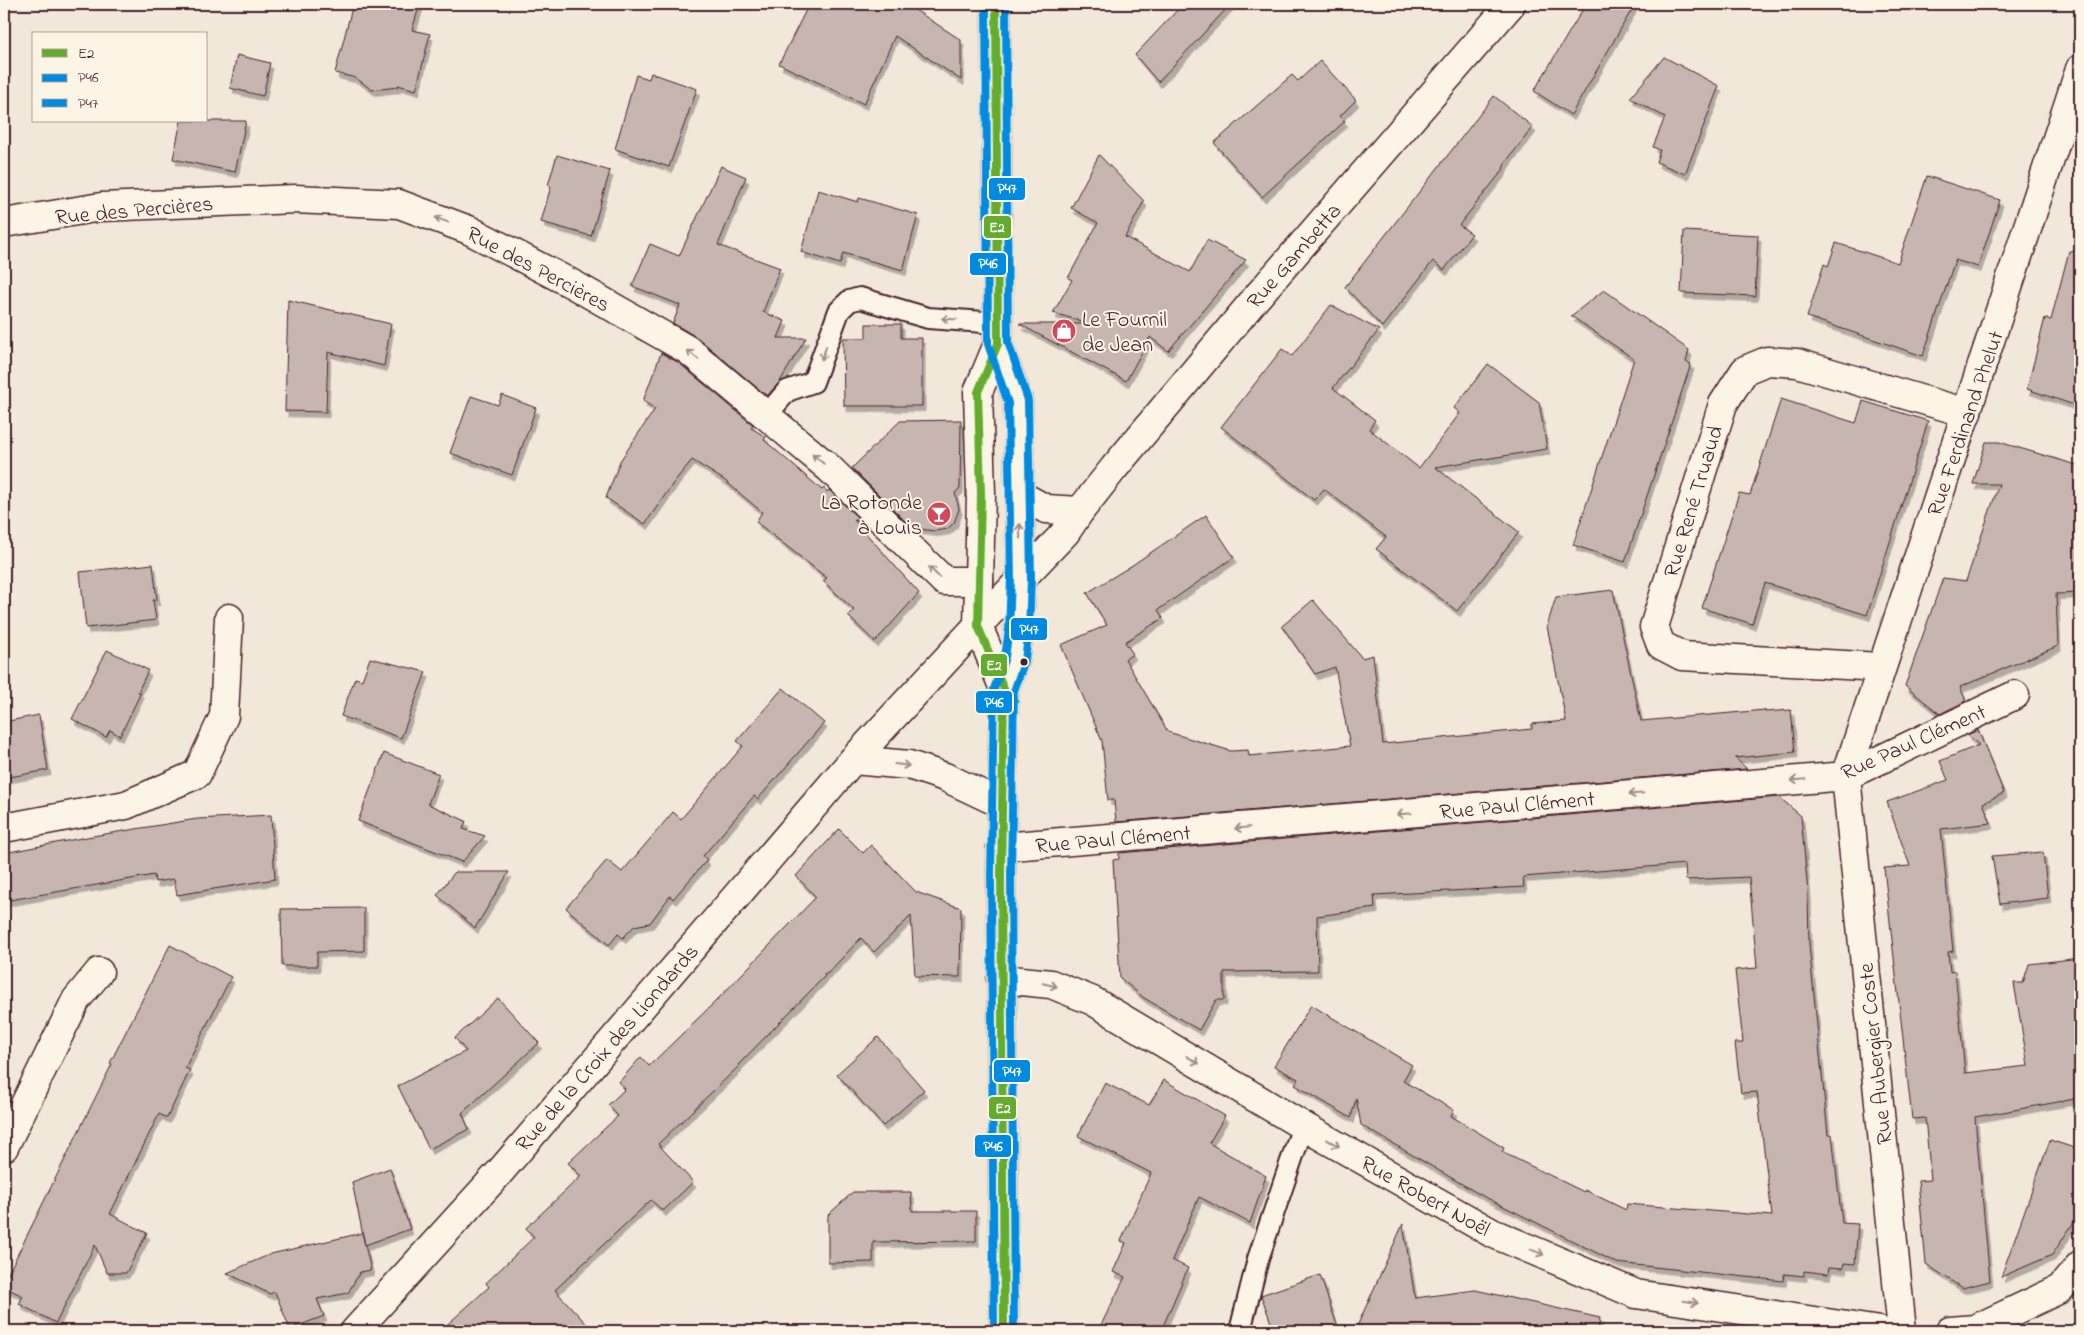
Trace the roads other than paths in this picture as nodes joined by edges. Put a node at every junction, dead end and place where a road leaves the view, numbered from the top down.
1 (996, 4) edge
2 (1511, 4) edge
3 (2080, 69) edge
4 (4, 223) edge
5 (998, 333) junction
6 (1968, 413) junction
7 (766, 416) junction
8 (1020, 495) junction
9 (1080, 510) junction
10 (1022, 579) junction
11 (979, 581) junction
12 (229, 618) dead end
13 (978, 626) junction
14 (1881, 668) junction
15 (1004, 689) junction
16 (2015, 695) dead end
17 (854, 760) junction
18 (1846, 776) junction
19 (1002, 804) junction
20 (4, 828) edge
21 (1001, 847) junction
22 (99, 972) dead end
23 (1001, 979) junction
24 (1303, 1126) junction
25 (4, 1147) edge
26 (2080, 1265) edge
27 (355, 1331) edge
28 (1004, 1331) edge
29 (1240, 1331) edge
30 (1880, 1331) edge
31 (1902, 1331) edge
32 (1950, 1331) edge

1 - 5 street
2 - 9 street, Rue Gambetta
3 - 6 street, Rue Ferdinand Phelut
7 -> 4 street, Rue des Percières
5 -> 7 lane
5 - 8 street
5 - 11 street
6 - 14 street, Rue Ferdinand Phelut
6 - 14 street, Rue René Truaud
11 -> 7 street, Rue des Percières
8 - 9 street
10 -> 8 street
9 - 10 street, Rue Gambetta
10 - 13 street, Rue de la Croix des Liondards
10 - 15 street
11 - 13 street
12 - 20 street
13 - 15 street
13 - 17 street, Rue de la Croix des Liondards
14 - 18 street, Rue Ferdinand Phelut
15 - 19 street
16 - 18 street, Rue Paul Clément
17 -> 19 street
17 - 27 street, Rue de la Croix des Liondards
18 -> 21 street, Rue Paul Clément
18 - 31 street, Rue Aubergier Coste
19 - 21 street
21 - 23 street
22 - 25 street
23 -> 24 street, Rue Robert Noël
23 - 28 street
24 - 29 lane
24 -> 30 street, Rue Robert Noël
26 - 32 street

